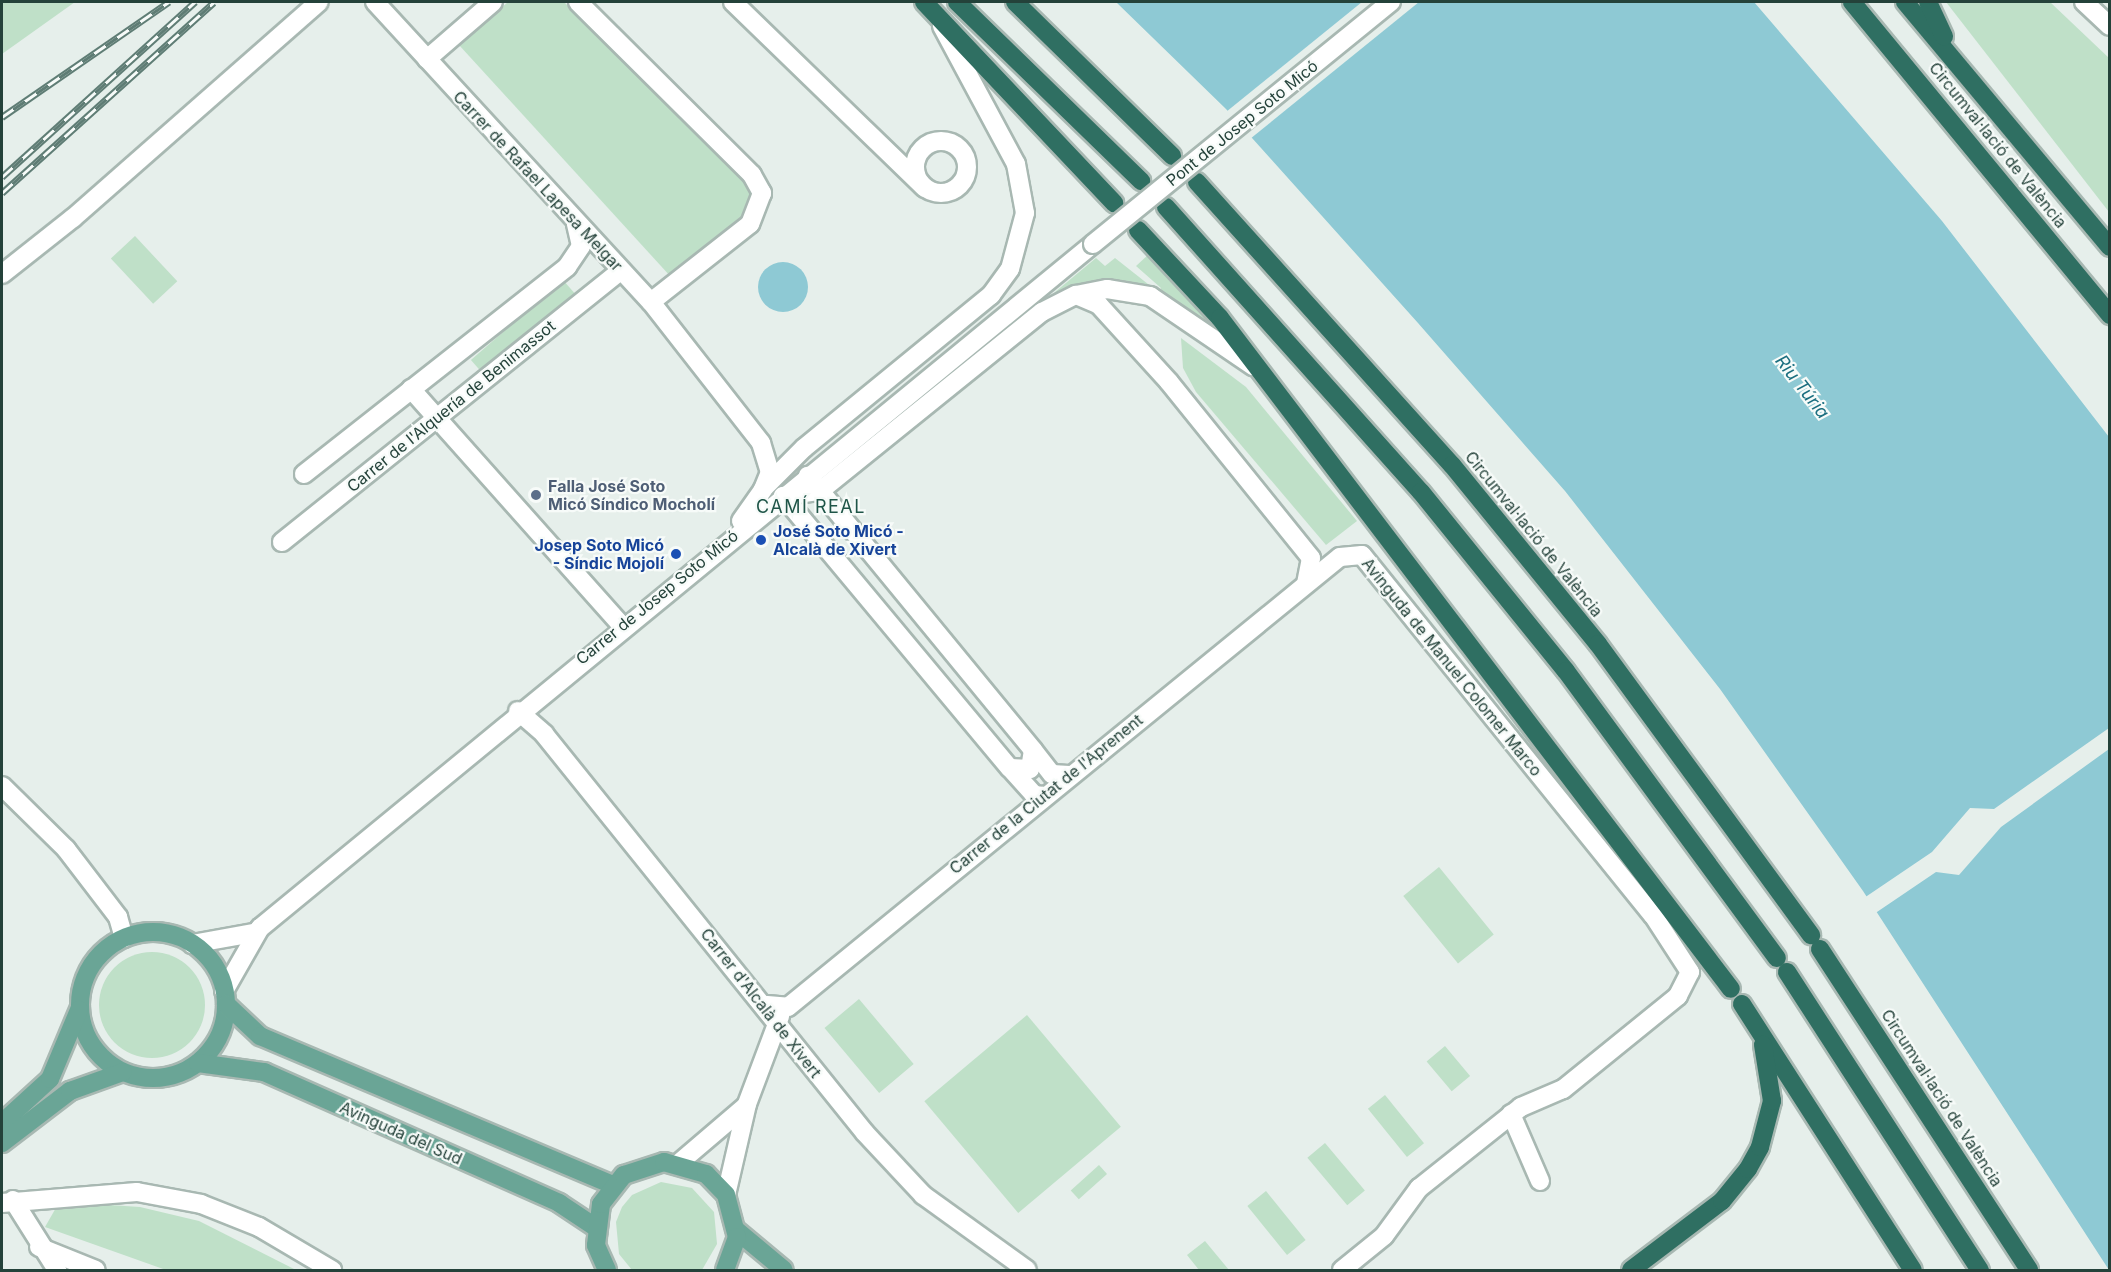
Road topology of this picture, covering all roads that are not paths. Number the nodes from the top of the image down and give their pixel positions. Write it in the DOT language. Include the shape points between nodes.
graph roads {
  1 [pos="319,2"];
  2 [pos="375,2"];
  3 [pos="493,2"];
  4 [pos="578,2"];
  5 [pos="733,2"];
  6 [pos="924,2"];
  7 [pos="957,2"];
  8 [pos="1015,2"];
  9 [pos="1391,2"];
  10 [pos="1852,2"];
  11 [pos="1905,2"];
  12 [pos="1928,2"];
  13 [pos="2084,2"];
  14 [pos="939,19"];
  15 [pos="2109,26"];
  16 [pos="1954,57"];
  17 [pos="427,59"];
  18 [pos="865,134"];
  19 [pos="929,145"];
  20 [pos="1172,156"];
  21 [pos="1141,181"];
  22 [pos="1197,182"];
  23 [pos="925,188"];
  24 [pos="1114,203"];
  25 [pos="1166,207"];
  26 [pos="576,224"];
  27 [pos="1138,230"];
  28 [pos="1093,244"];
  29 [pos="2109,247"];
  30 [pos="620,271"];
  31 [pos="2,274"];
  32 [pos="1076,295"];
  33 [pos="651,302"];
  34 [pos="2109,315"];
  35 [pos="1265,376"];
  36 [pos="411,389"];
  37 [pos="436,418"];
  38 [pos="304,474"];
  39 [pos="808,476"];
  40 [pos="763,489"];
  41 [pos="820,491"];
  42 [pos="783,496"];
  43 [pos="732,535"];
  44 [pos="282,542"];
  45 [pos="1306,584"];
  46 [pos="622,626"];
  47 [pos="518,711"];
  48 [pos="1033,750"];
  49 [pos="1010,768"];
  50 [pos="2,786"];
  51 [pos="1053,786"];
  52 [pos="254,933"];
  53 [pos="124,938"];
  54 [pos="192,944"];
  55 [pos="225,998"];
  56 [pos="766,1005"];
  57 [pos="788,1007"];
  58 [pos="80,1009"];
  59 [pos="775,1026"];
  60 [pos="1759,1029"];
  61 [pos="198,1063"];
  62 [pos="123,1072"];
  63 [pos="747,1104"];
  64 [pos="1511,1114"];
  65 [pos="2,1123"];
  66 [pos="2,1143"];
  67 [pos="679,1163"];
  68 [pos="1540,1181"];
  69 [pos="613,1185"];
  70 [pos="726,1195"];
  71 [pos="7,1202"];
  72 [pos="596,1227"];
  73 [pos="736,1230"];
  74 [pos="38,1246"];
  75 [pos="57,1270"];
  76 [pos="96,1270"];
  77 [pos="332,1270"];
  78 [pos="608,1270"];
  79 [pos="725,1270"];
  80 [pos="784,1270"];
  81 [pos="1027,1270"];
  82 [pos="1342,1270"];
  83 [pos="1631,1270"];
  84 [pos="1913,1270"];
  85 [pos="1980,1270"];
  86 [pos="2029,1270"];
  1 -- 31 [label="street" via="73,218"];
  2 -- 17 [label="street, Carrer de Rafael Lapesa Melgar"];
  3 -- 17 [label="street"];
  4 -- 33 [label="street" via="752,175 762,193 750,224"];
  5 -- 18 [label="street"];
  6 -- 14 [label="highway"];
  7 -- 21 [label="highway"];
  8 -- 20 [label="highway"];
  9 -- 28 [label="street, Pont de Josep Soto Micó, bridge"];
  10 -- 34 [label="highway, Circumval·lació de València"];
  11 -- 16 [label="highway, Circumval·lació de València"];
  12 -- 16 [label="highway"];
  13 -- 15 [label="street"];
  14 -- 24 [label="highway"];
  14 -- 40 [label="street" via="1016,164 1025,213 1010,269 991,295 804,448"];
  16 -- 29 [label="highway, Circumval·lació de València"];
  17 -- 26 [label="street, Carrer de Rafael Lapesa Melgar"];
  18 -- 19 [label="street" via="898,149"];
  18 -- 23 [label="street"];
  19 -- 23 [label="street" via="915,166"];
  19 -- 23 [label="street" via="954,146 967,168 956,189 940,193"];
  22 -- 86 [label="highway, Circumval·lació de València" via="1290,280 1482,501 1598,644 1815,942"];
  25 -- 85 [label="highway" via="1443,519 1566,671 1782,965"];
  26 -- 30 [label="street, Carrer de Rafael Lapesa Melgar"];
  26 -- 36 [label="street" via="581,246 567,267"];
  27 -- 35 [label="highway"];
  28 -- 39 [label="street, Carrer de Josep Soto Micó"];
  30 -- 33 [label="street, Carrer de Rafael Lapesa Melgar"];
  30 -- 37 [label="street, Carrer de l'Alquería de Benimassot"];
  32 -- 35 [label="street" via="1107,289 1150,296"];
  32 -- 41 [label="street" via="1024,326"];
  32 -- 45 [label="street" via="1099,305 1169,382 1304,549 1313,567"];
  33 -- 40 [label="street, Carrer de Rafael Lapesa Melgar" via="761,443 770,472"];
  35 -- 60 [label="highway"];
  36 -- 37 [label="street"];
  36 -- 38 [label="street"];
  37 -- 44 [label="street, Carrer de l'Alquería de Benimassot"];
  37 -- 46 [label="street"];
  39 -- 41 [label="street"];
  39 -- 42 [label="street, Carrer de Josep Soto Micó"];
  40 -- 43 [label="street"];
  41 -- 42 [label="street"];
  41 -- 48 [label="street"];
  42 -- 43 [label="street, Carrer de Josep Soto Micó"];
  42 -- 49 [label="street"];
  43 -- 46 [label="street, Carrer de Josep Soto Micó"];
  45 -- 51 [label="street, Carrer de la Ciutat de l'Aprenent"];
  45 -- 64 [label="street, Avinguda de Manuel Colomer Marco" via="1352,552 1368,561 1687,962 1690,981 1678,996 1563,1089"];
  46 -- 47 [label="street, Carrer de Josep Soto Micó"];
  47 -- 52 [label="street, Carrer de Josep Soto Micó"];
  47 -- 56 [label="street, Carrer d'Alcalà de Xivert" via="544,734"];
  48 -- 49 [label="street" via="1030,769"];
  48 -- 51 [label="street"];
  49 -- 51 [label="street" via="1034,795"];
  50 -- 53 [label="street" via="66,849 118,917"];
  51 -- 57 [label="street, Carrer de la Ciutat de l'Aprenent"];
  52 -- 54 [label="street"];
  52 -- 55 [label="street, Carrer de Josep Soto Micó"];
  53 -- 54 [label="main road" via="159,932"];
  53 -- 58 [label="main road" via="94,961 83,984"];
  54 -- 55 [label="main road" via="213,964"];
  55 -- 61 [label="main road" via="221,1030"];
  55 -- 69 [label="main road, Avinguda del Sud" via="260,1036"];
  56 -- 57 [label="street"];
  56 -- 59 [label="street, Carrer d'Alcalà de Xivert"];
  57 -- 59 [label="street, Carrer de la Ciutat de l'Aprenent"];
  58 -- 62 [label="main road" via="93,1046"];
  58 -- 65 [label="main road" via="50,1079"];
  59 -- 63 [label="street, Carrer de la Ciutat de l'Aprenent"];
  59 -- 81 [label="street, Carrer d'Alcalà de Xivert" via="923,1195"];
  60 -- 83 [label="highway" via="1772,1078 1760,1147 1722,1201"];
  60 -- 84 [label="highway"];
  61 -- 62 [label="main road" via="162,1078"];
  61 -- 72 [label="main road, Avinguda del Sud" via="264,1072 559,1203"];
  62 -- 66 [label="main road" via="70,1091"];
  63 -- 67 [label="street, Carrer de la Ciutat de l'Aprenent"];
  63 -- 70 [label="street, Carrer de la Ciutat de l'Aprenent"];
  64 -- 68 [label="street"];
  64 -- 82 [label="street" via="1419,1188 1384,1236"];
  67 -- 69 [label="main road" via="637,1168"];
  67 -- 70 [label="main road" via="706,1174"];
  69 -- 72 [label="main road"];
  70 -- 73 [label="main road"];
  71 -- 74 [label="street"];
  71 -- 77 [label="street" via="137,1192 201,1204 259,1227"];
  72 -- 78 [label="main road"];
  73 -- 79 [label="main road"];
  73 -- 80 [label="main road"];
  74 -- 75 [label="street"];
  74 -- 76 [label="street"];
}
